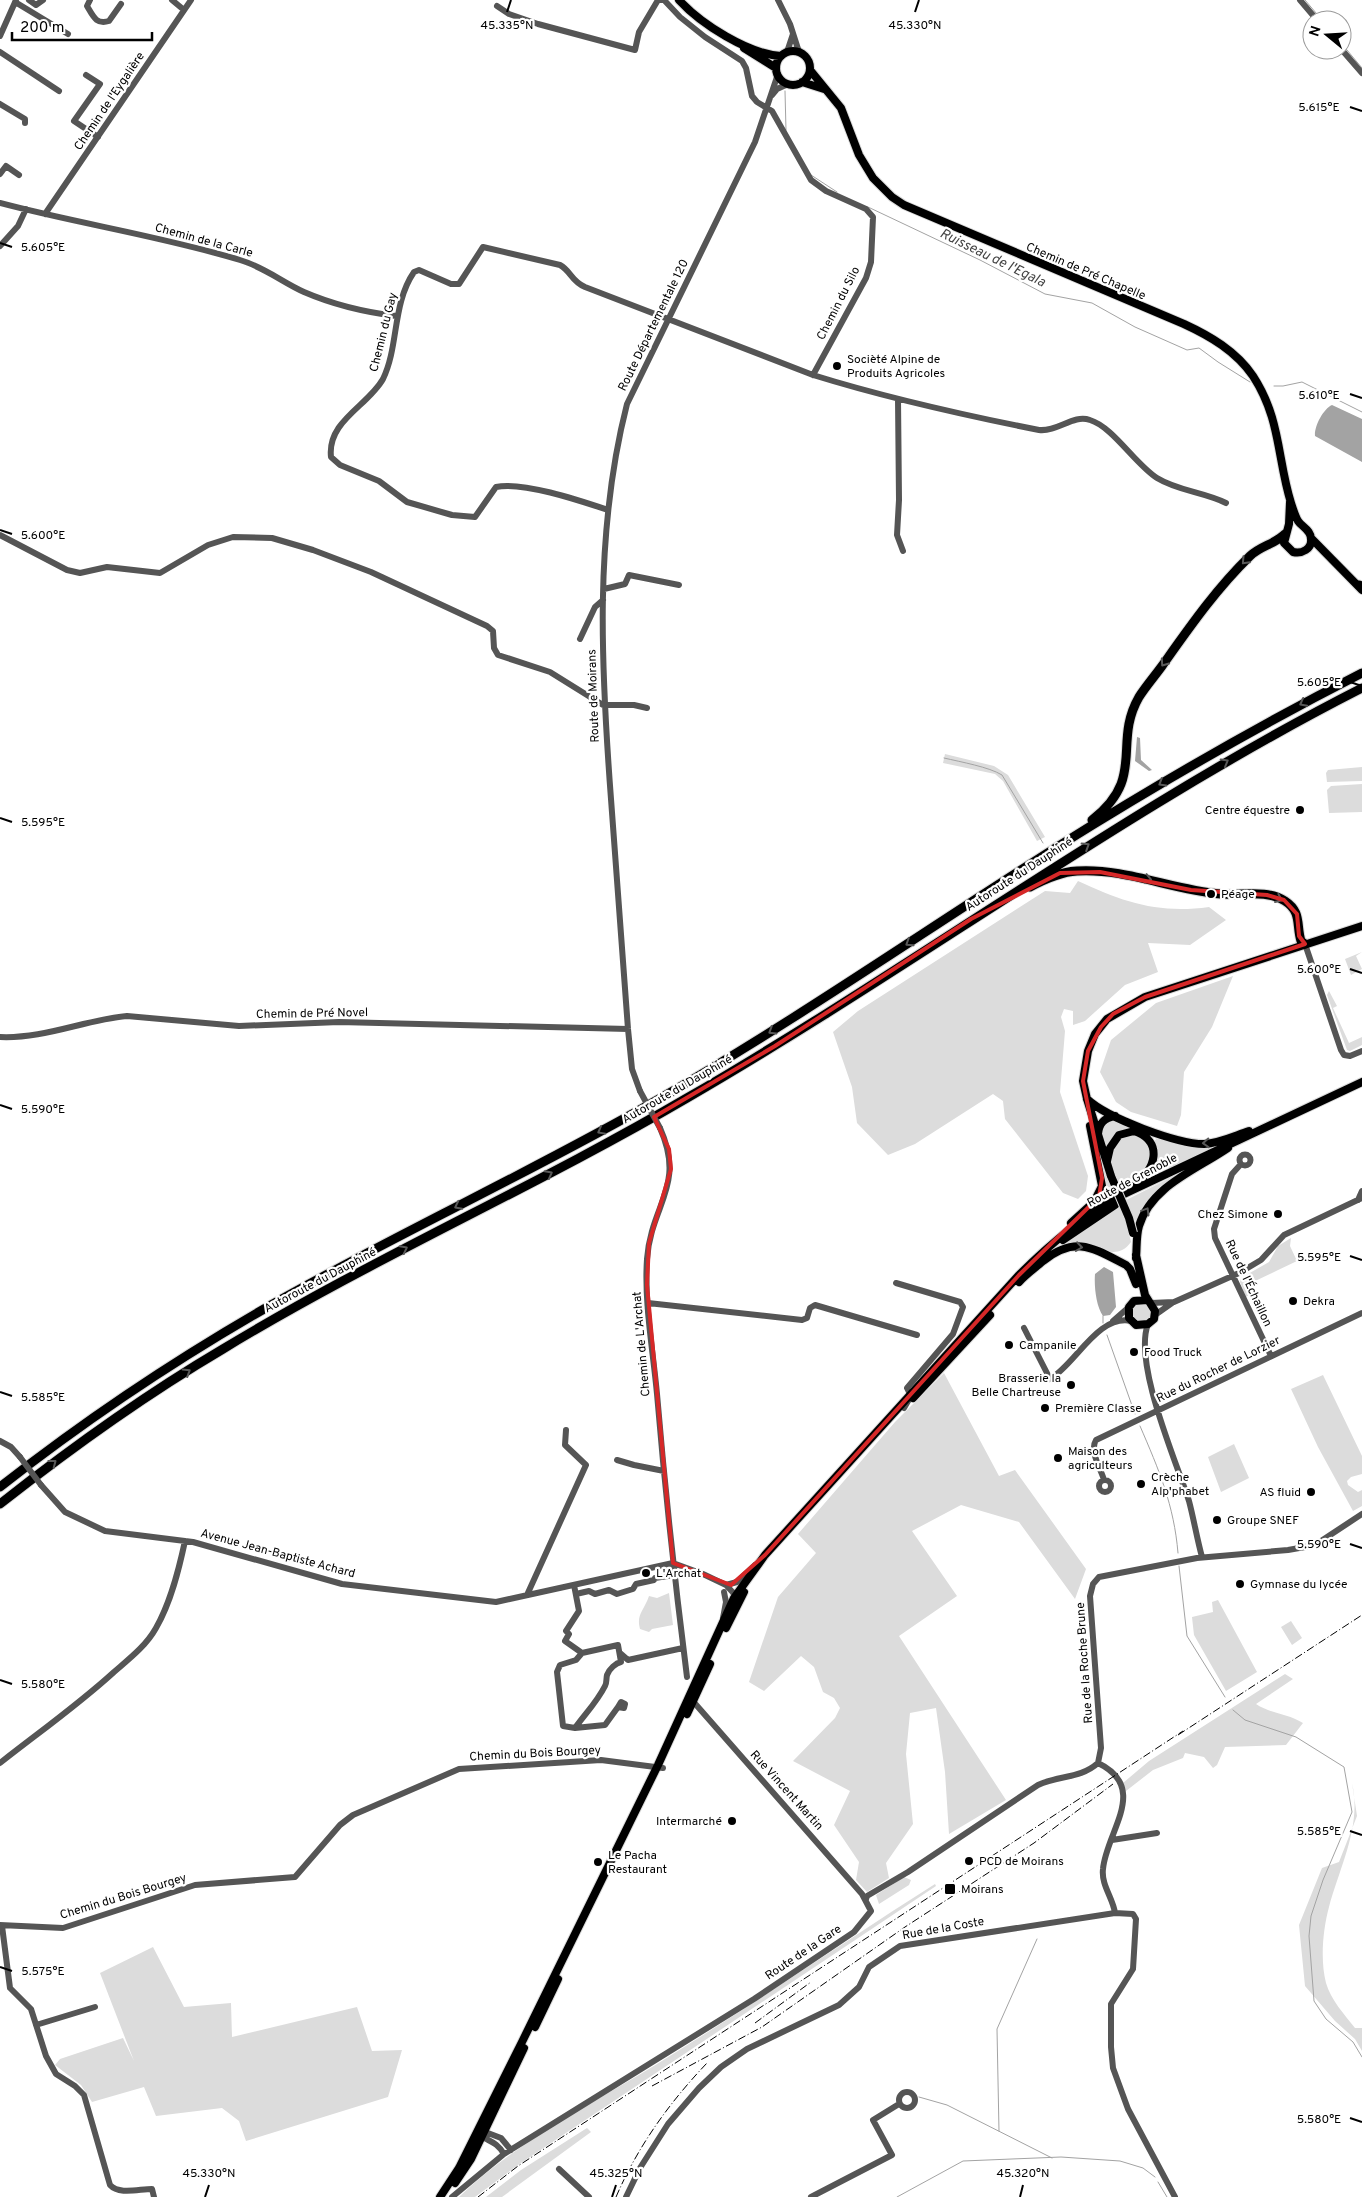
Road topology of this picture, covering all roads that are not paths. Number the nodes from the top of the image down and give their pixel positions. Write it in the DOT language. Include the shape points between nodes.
graph roads {
  1 [pos="29,0"];
  2 [pos="43,0"];
  3 [pos="90,0"];
  4 [pos="172,0"];
  5 [pos="190,0"];
  6 [pos="664,0"];
  7 [pos="679,0"];
  8 [pos="778,0"];
  9 [pos="1300,0"];
  10 [pos="15,1"];
  11 [pos="122,4"];
  12 [pos="497,6"];
  13 [pos="184,10"];
  14 [pos="1308,10"];
  15 [pos="794,33"];
  16 [pos="68,34"];
  17 [pos="0,36"];
  18 [pos="735,40"];
  19 [pos="0,52"];
  20 [pos="799,52"];
  21 [pos="784,54"];
  22 [pos="1351,60"];
  23 [pos="810,70"];
  24 [pos="777,71"];
  25 [pos="1362,73"];
  26 [pos="86,75"];
  27 [pos="802,82"];
  28 [pos="788,84"];
  29 [pos="59,92"];
  30 [pos="830,94"];
  31 [pos="770,100"];
  32 [pos="0,104"];
  33 [pos="767,108"];
  34 [pos="25,123"];
  35 [pos="98,137"];
  36 [pos="0,174"];
  37 [pos="19,175"];
  38 [pos="0,203"];
  39 [pos="26,209"];
  40 [pos="45,214"];
  41 [pos="0,246"];
  42 [pos="396,316"];
  43 [pos="668,319"];
  44 [pos="813,375"];
  45 [pos="898,398"];
  46 [pos="1290,502"];
  47 [pos="1226,503"];
  48 [pos="608,510"];
  49 [pos="1303,527"];
  50 [pos="1286,532"];
  51 [pos="0,536"];
  52 [pos="1311,538"];
  53 [pos="902,551"];
  54 [pos="1306,551"];
  55 [pos="1329,556"];
  56 [pos="679,585"];
  57 [pos="1361,587"];
  58 [pos="604,589"];
  59 [pos="603,602"];
  60 [pos="580,639"];
  61 [pos="1362,673"];
  62 [pos="1362,688"];
  63 [pos="603,704"];
  64 [pos="647,708"];
  65 [pos="1056,848"];
  66 [pos="971,919"];
  67 [pos="1362,926"];
  68 [pos="1305,944"];
  69 [pos="628,1029"];
  70 [pos="0,1037"];
  71 [pos="1362,1051"];
  72 [pos="1362,1082"];
  73 [pos="1087,1099"];
  74 [pos="1302,1111"];
  75 [pos="1115,1116"];
  76 [pos="1098,1134"];
  77 [pos="1241,1139"];
  78 [pos="1107,1163"];
  79 [pos="1241,1164"];
  80 [pos="1362,1191"];
  81 [pos="1360,1199"];
  82 [pos="1101,1206"];
  83 [pos="1055,1240"];
  84 [pos="1136,1260"];
  85 [pos="1021,1276"];
  86 [pos="1233,1276"];
  87 [pos="896,1283"];
  88 [pos="1136,1284"];
  89 [pos="1134,1300"];
  90 [pos="1149,1301"];
  91 [pos="648,1302"];
  92 [pos="1174,1302"];
  93 [pos="1129,1307"];
  94 [pos="1362,1313"];
  95 [pos="1155,1315"];
  96 [pos="1134,1323"];
  97 [pos="1148,1324"];
  98 [pos="1108,1326"];
  99 [pos="1024,1328"];
  100 [pos="917,1335"];
  101 [pos="1145,1338"];
  102 [pos="1272,1356"];
  103 [pos="911,1393"];
  104 [pos="904,1408"];
  105 [pos="1158,1412"];
  106 [pos="566,1430"];
  107 [pos="0,1441"];
  108 [pos="617,1460"];
  109 [pos="664,1471"];
  110 [pos="1104,1480"];
  111 [pos="0,1487"];
  112 [pos="0,1504"];
  113 [pos="1362,1514"];
  114 [pos="185,1541"];
  115 [pos="765,1555"];
  116 [pos="1202,1558"];
  117 [pos="673,1564"];
  118 [pos="674,1575"];
  119 [pos="574,1585"];
  120 [pos="726,1590"];
  121 [pos="576,1594"];
  122 [pos="527,1595"];
  123 [pos="737,1598"];
  124 [pos="716,1638"];
  125 [pos="683,1648"];
  126 [pos="582,1653"];
  127 [pos="620,1653"];
  128 [pos="687,1677"];
  129 [pos="691,1699"];
  130 [pos="618,1707"];
  131 [pos="575,1728"];
  132 [pos="0,1763"];
  133 [pos="1098,1763"];
  134 [pos="660,1766"];
  135 [pos="1157,1833"];
  136 [pos="1112,1840"];
  137 [pos="866,1899"];
  138 [pos="1115,1913"];
  139 [pos="1,1926"];
  140 [pos="95,2007"];
  141 [pos="36,2025"];
  142 [pos="899,2104"];
  143 [pos="482,2132"];
  144 [pos="511,2150"];
  145 [pos="502,2156"];
  146 [pos="559,2169"];
  147 [pos="154,2197"];
  148 [pos="440,2197"];
  149 [pos="446,2197"];
  150 [pos="452,2197"];
  151 [pos="589,2197"];
  152 [pos="626,2197"];
  153 [pos="811,2197"];
  154 [pos="1175,2197"];
  1 -- 2 [label="street" via="36,5"];
  3 -- 11 [label="street" via="87,6 94,18 101,22 109,21"];
  4 -- 13 [label="street"];
  5 -- 13 [label="street, Chemin de l'Eygalière"];
  6 -- 12 [label="street" via="658,0 639,32 635,50 538,24 509,14"];
  6 -- 33 [label="street" via="680,18 742,61 752,96"];
  7 -- 18 [label="main road" via="709,26"];
  8 -- 15 [label="street"];
  9 -- 14 [label="street"];
  10 -- 16 [label="street"];
  10 -- 17 [label="street"];
  13 -- 35 [label="street, Chemin de l'Eygalière"];
  15 -- 20 [label="street"];
  15 -- 21 [label="street"];
  18 -- 21 [label="main road" via="763,53"];
  18 -- 24 [label="main road"];
  19 -- 29 [label="street"];
  20 -- 21 [label="main road"];
  20 -- 23 [label="main road, Chemin de Pré Chapelle" via="806,57"];
  21 -- 24 [label="main road"];
  22 -- 25 [label="street"];
  23 -- 27 [label="main road"];
  23 -- 30 [label="main road, Chemin de Pré Chapelle"];
  24 -- 28 [label="main road"];
  24 -- 31 [label="street, Route Départementale 120"];
  26 -- 35 [label="street" via="100,84 74,121"];
  27 -- 28 [label="main road"];
  27 -- 30 [label="main road"];
  28 -- 31 [label="street" via="777,89"];
  30 -- 46 [label="main road, Chemin de Pré Chapelle" via="841,108 859,155 873,178 904,206 1184,324 1206,334 1231,352 1252,375 1269,406 1276,426"];
  31 -- 33 [label="street, Route Départementale 120"];
  32 -- 34 [label="street" via="24,119"];
  33 -- 43 [label="street, Route Départementale 120" via="755,142"];
  33 -- 44 [label="street, Chemin du Silo" via="772,111 811,180 826,191 866,209 873,217 871,262 866,278"];
  35 -- 40 [label="street, Chemin de l'Eygalière"];
  36 -- 37 [label="street" via="6,166"];
  38 -- 39 [label="street, Chemin de la Carle"];
  39 -- 40 [label="street, Chemin de la Carle"];
  39 -- 41 [label="street" via="18,226"];
  40 -- 42 [label="street, Chemin de la Carle" via="127,230 254,264 333,303"];
  42 -- 43 [label="street, Chemin du Gay" via="414,272 419,270 456,285 462,281 483,247 560,265 576,283"];
  42 -- 48 [label="street, Chemin du Gay" via="382,381 337,431 330,450 331,457 379,481 400,499 462,517 475,517 496,487 502,486 540,491"];
  43 -- 44 [label="street"];
  43 -- 48 [label="street, Route Départementale 120" via="627,404 619,433"];
  44 -- 45 [label="street"];
  45 -- 47 [label="street" via="1039,430 1053,430 1072,421 1090,420 1158,479"];
  45 -- 53 [label="street" via="896,535"];
  46 -- 49 [label="main road, Chemin de Pré Chapelle"];
  46 -- 50 [label="main road, Chemin de Pré Chapelle"];
  48 -- 58 [label="street, Route Départementale 120"];
  49 -- 50 [label="main road" via="1295,526"];
  49 -- 52 [label="main road"];
  50 -- 54 [label="main road" via="1284,543 1289,550 1297,553"];
  50 -- 65 [label="highway, one-way" via="1246,560 1192,623 1147,685 1132,715 1126,769 1119,791 1104,811"];
  51 -- 63 [label="street" via="67,570 80,573 107,567 160,574 208,544 233,537 272,538 371,572 489,628 494,634 494,648 498,654 550,672"];
  52 -- 54 [label="main road"];
  52 -- 55 [label="main road"];
  54 -- 55 [label="main road"];
  55 -- 57 [label="main road"];
  56 -- 58 [label="street" via="629,575 625,584"];
  58 -- 59 [label="street, Route Départementale 120"];
  59 -- 60 [label="street" via="595,607"];
  59 -- 63 [label="street, Route de Moirans"];
  61 -- 65 [label="highway, Autoroute du Dauphiné, one-way" via="1222,748"];
  66 -- 62 [label="highway, Autoroute du Dauphiné, one-way" via="1174,791"];
  63 -- 64 [label="street"];
  63 -- 69 [label="street, Route de Moirans"];
  65 -- 111 [label="highway, Autoroute du Dauphiné, one-way" via="776,1029 664,1096 221,1334 128,1393"];
  66 -- 68 [label="highway, one-way" via="1052,876 1090,871 1146,878 1191,890 1280,898 1297,914 1299,936"];
  112 -- 66 [label="highway, Autoroute du Dauphiné, one-way" via="114,1419 222,1349 329,1288 677,1104 774,1046"];
  67 -- 68 [label="main road"];
  68 -- 71 [label="street" via="1341,1050 1350,1056"];
  68 -- 73 [label="main road" via="1145,997 1114,1014 1096,1034 1088,1051 1083,1080"];
  69 -- 70 [label="street, Chemin de Pré Novel" via="339,1022 239,1026 127,1016 36,1036"];
  69 -- 91 [label="street, Chemin de L'Archat, bridge" via="632,1069 660,1128 671,1169 649,1243"];
  72 -- 74 [label="main road, Route de Grenoble"];
  73 -- 75 [label="main road" via="1097,1108"];
  73 -- 76 [label="main road"];
  73 -- 83 [label="main road" via="1102,1178 1101,1191"];
  74 -- 75 [label="main road, one-way" via="1222,1141 1205,1144 1167,1137"];
  74 -- 77 [label="main road, Route de Grenoble"];
  75 -- 76 [label="main road" via="1102,1121"];
  76 -- 78 [label="main road"];
  77 -- 82 [label="main road, Route de Grenoble"];
  84 -- 77 [label="main road, one-way" via="1138,1229 1151,1202 1182,1176"];
  77 -- 85 [label="main road, Route de Grenoble" via="1104,1211"];
  78 -- 82 [label="main road" via="1110,1148 1123,1133 1140,1133 1153,1146 1154,1160 1146,1174"];
  78 -- 84 [label="main road, bridge" via="1129,1218"];
  79 -- 86 [label="street, Rue de l'Échaillon" via="1232,1174 1214,1229"];
  80 -- 81 [label="street"];
  81 -- 86 [label="street" via="1284,1235 1261,1260"];
  82 -- 83 [label="main road, Route de Grenoble"];
  83 -- 85 [label="main road, Route de Grenoble"];
  84 -- 88 [label="main road"];
  84 -- 90 [label="main road"];
  85 -- 88 [label="main road, one-way" via="1060,1249 1080,1246 1126,1265"];
  85 -- 103 [label="main road"];
  85 -- 104 [label="main road"];
  86 -- 92 [label="street"];
  86 -- 102 [label="street, Rue de l'Échaillon"];
  87 -- 103 [label="street" via="960,1302 964,1307 953,1334 907,1388"];
  88 -- 89 [label="main road"];
  89 -- 90 [label="main road"];
  89 -- 93 [label="main road"];
  90 -- 92 [label="street"];
  90 -- 95 [label="main road"];
  91 -- 100 [label="street" via="802,1320 815,1305"];
  91 -- 109 [label="street, Chemin de L'Archat"];
  92 -- 95 [label="street"];
  93 -- 96 [label="main road" via="1128,1315"];
  93 -- 98 [label="street"];
  94 -- 102 [label="street, Rue du Rocher de Lorzier"];
  95 -- 97 [label="main road"];
  96 -- 97 [label="main road"];
  96 -- 98 [label="street" via="1124,1320"];
  96 -- 101 [label="street"];
  97 -- 101 [label="street"];
  98 -- 99 [label="street" via="1050,1379"];
  101 -- 105 [label="street"];
  102 -- 105 [label="street, Rue du Rocher de Lorzier"];
  103 -- 104 [label="street"];
  103 -- 115 [label="main road"];
  104 -- 123 [label="main road"];
  105 -- 110 [label="street, Rue du Rocher de Lorzier" via="1096,1440 1093,1451"];
  105 -- 116 [label="street" via="1189,1504"];
  106 -- 122 [label="street" via="565,1445 586,1465"];
  107 -- 114 [label="street, Avenue Jean-Baptiste Achard, bridge" via="11,1447 65,1512 93,1527 114,1533"];
  108 -- 109 [label="street"];
  109 -- 117 [label="street, Chemin de L'Archat"];
  113 -- 116 [label="street, Rue de la Roche Brune" via="1318,1543 1305,1547"];
  114 -- 122 [label="street, Avenue Jean-Baptiste Achard" via="342,1584 486,1602"];
  114 -- 132 [label="street" via="178,1571 151,1636 96,1688"];
  115 -- 120 [label="street"];
  115 -- 123 [label="main road"];
  116 -- 133 [label="street, Rue de la Roche Brune" via="1102,1576 1093,1584 1090,1596 1101,1748"];
  117 -- 118 [label="street, Chemin de L'Archat"];
  117 -- 119 [label="street, Avenue Jean-Baptiste Achard"];
  117 -- 120 [label="street" via="703,1574"];
  118 -- 121 [label="street" via="655,1578 617,1594 609,1590"];
  118 -- 125 [label="street, Chemin de L'Archat"];
  119 -- 121 [label="street"];
  119 -- 122 [label="street, Avenue Jean-Baptiste Achard"];
  120 -- 123 [label="street"];
  120 -- 124 [label="street"];
  121 -- 126 [label="street" via="579,1611 566,1631 569,1634 564,1641"];
  123 -- 124 [label="main road"];
  123 -- 129 [label="main road"];
  124 -- 129 [label="main road"];
  125 -- 127 [label="street" via="628,1660"];
  125 -- 128 [label="street, Chemin de L'Archat"];
  126 -- 127 [label="street" via="618,1645"];
  126 -- 131 [label="street" via="576,1660 560,1664 557,1672 563,1726"];
  127 -- 131 [label="street" via="621,1662 616,1663 607,1675 606,1684"];
  129 -- 134 [label="main road"];
  129 -- 137 [label="street, Rue Vincent Martin"];
  130 -- 131 [label="street" via="606,1724"];
  133 -- 136 [label="street" via="1110,1769 1123,1788 1121,1814"];
  133 -- 137 [label="street" via="1082,1774 1038,1785"];
  134 -- 139 [label="street, Chemin du Bois Bourgey" via="601,1760 459,1769 353,1815 295,1877 195,1885 62,1928"];
  134 -- 143 [label="main road"];
  135 -- 136 [label="street"];
  136 -- 138 [label="street" via="1102,1876"];
  137 -- 144 [label="street, Route de la Gare" via="870,1915 854,1932"];
  138 -- 152 [label="street, Rue de la Coste" via="900,1946 869,1967 859,1987 839,2005 748,2048 721,2067 668,2124"];
  138 -- 154 [label="street" via="1133,1914 1136,1919 1133,1969 1111,2004 1113,2068 1128,2109"];
  139 -- 141 [label="street" via="10,1988 30,2009"];
  140 -- 141 [label="street"];
  141 -- 147 [label="street" via="56,2074 84,2095 110,2185 114,2190 152,2189"];
  142 -- 153 [label="street" via="873,2120 892,2155"];
  143 -- 144 [label="street" via="501,2138"];
  143 -- 145 [label="street" via="495,2142"];
  143 -- 148 [label="main road"];
  143 -- 149 [label="main road" via="471,2159"];
  144 -- 145 [label="street, Route de la Gare"];
  145 -- 150 [label="street, Route de la Gare"];
  146 -- 151 [label="street"];
}
